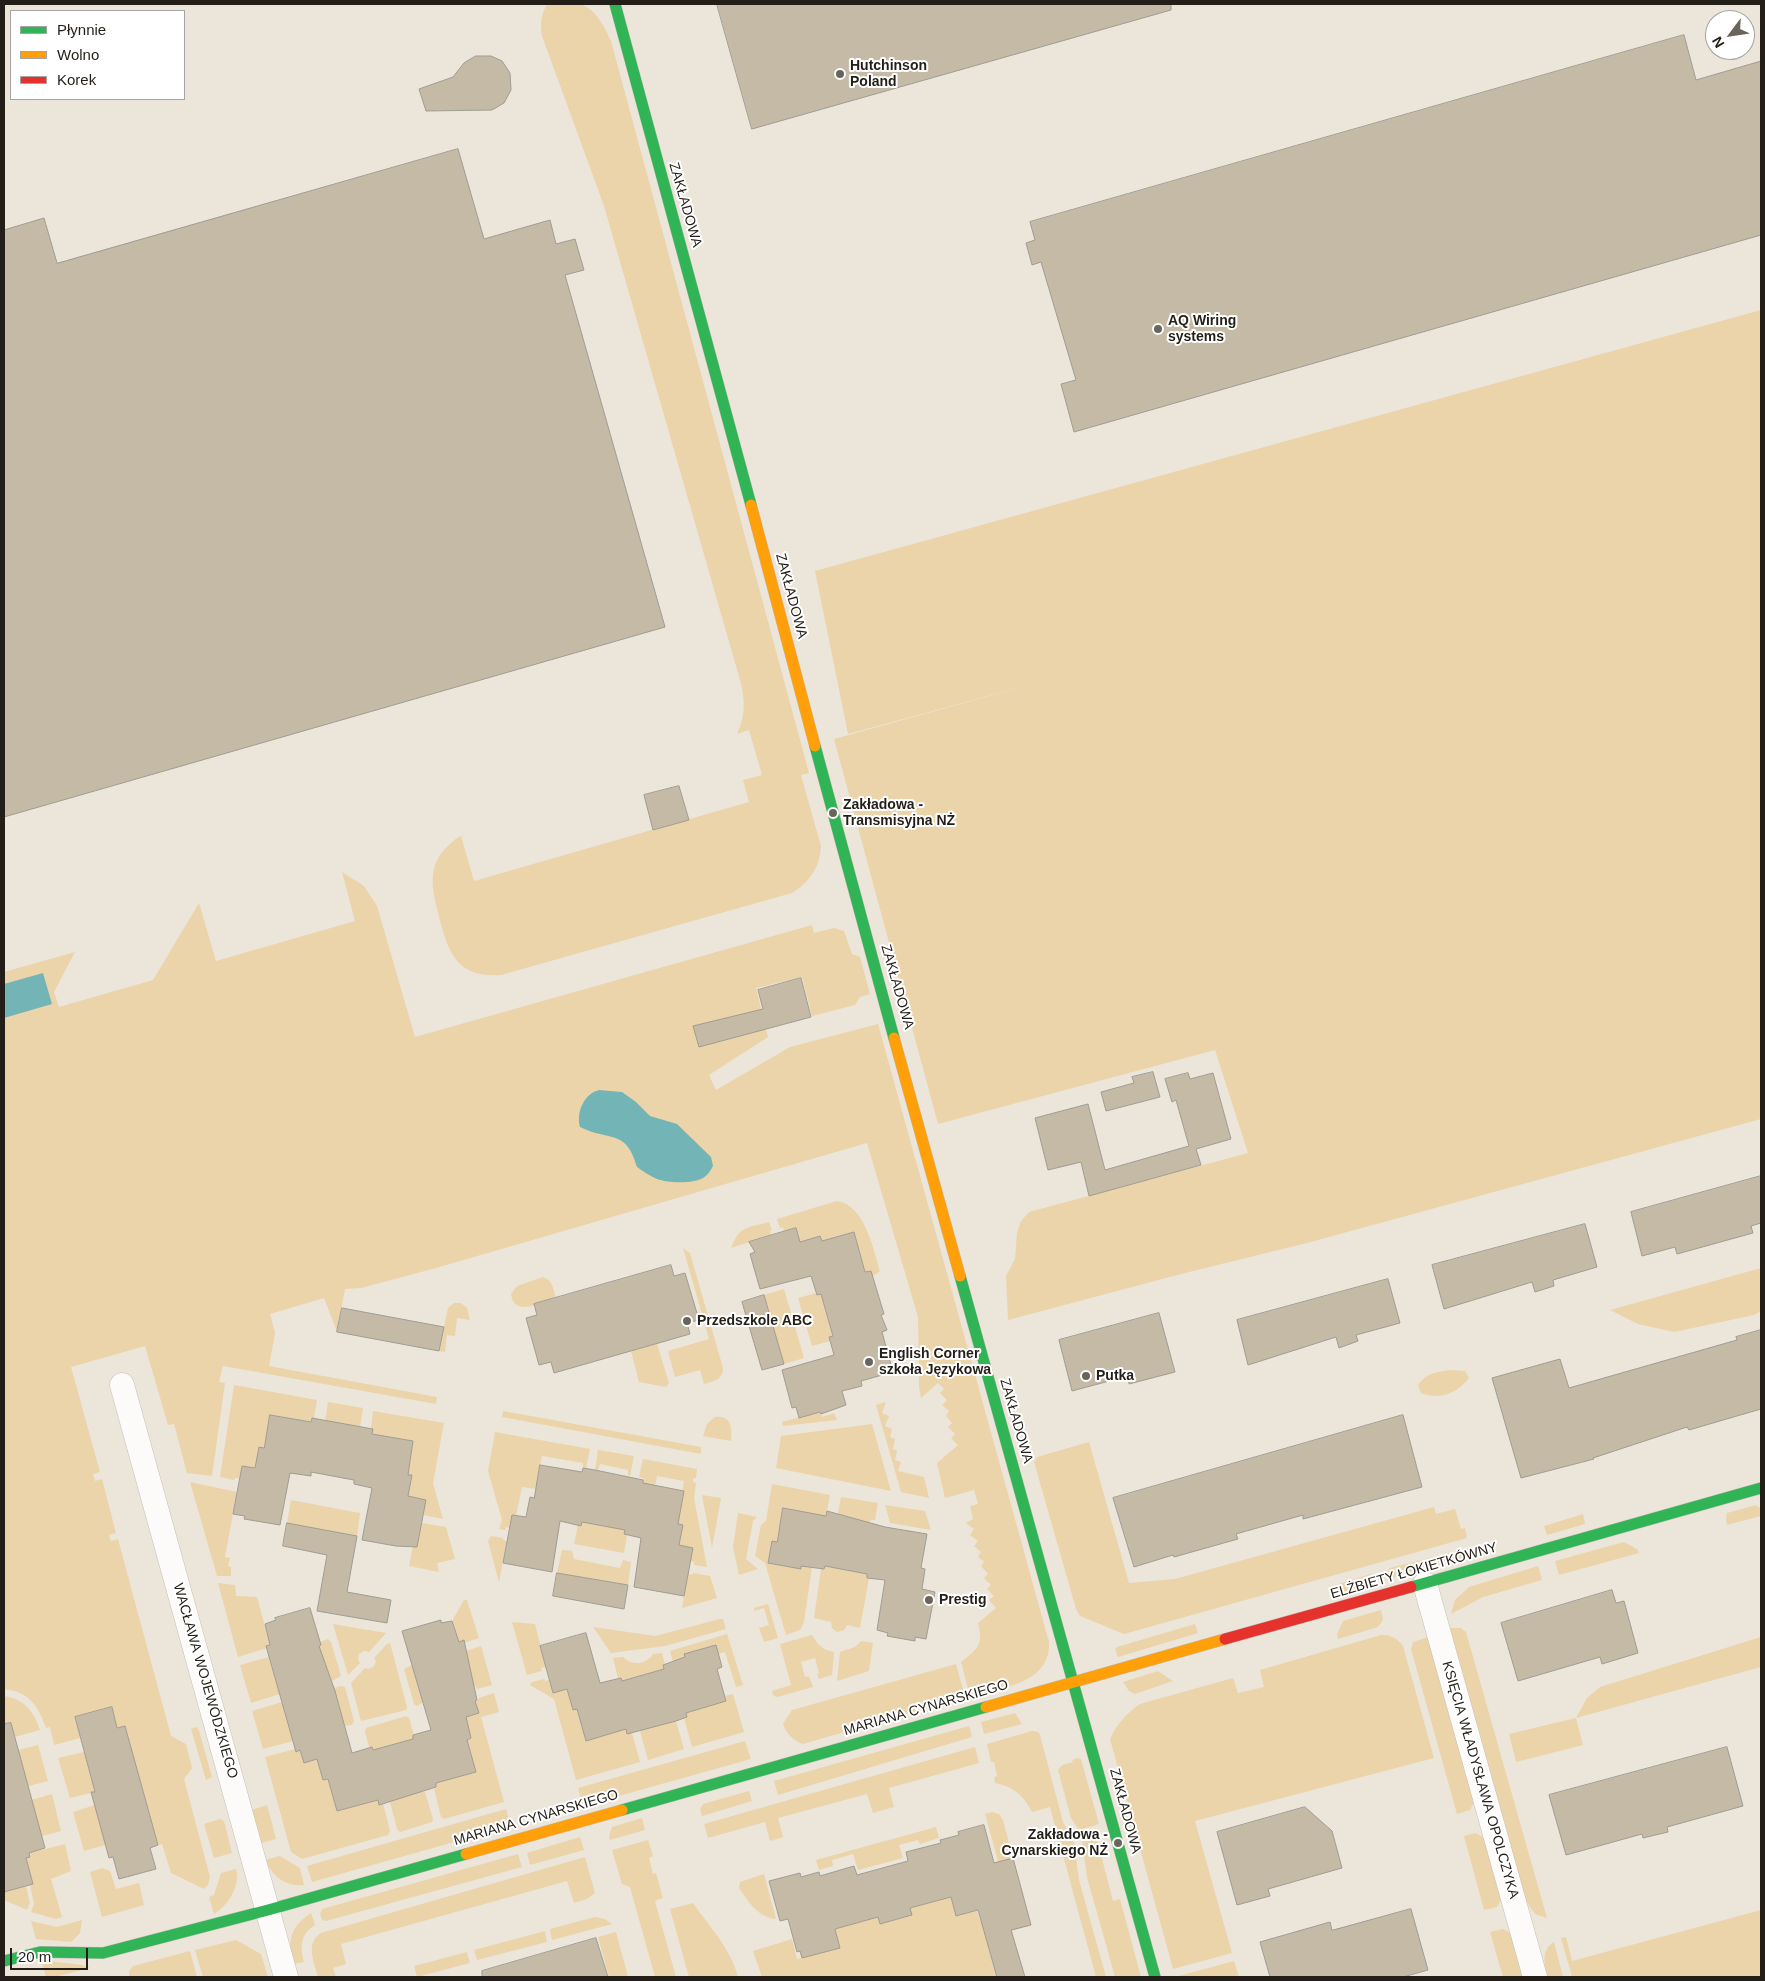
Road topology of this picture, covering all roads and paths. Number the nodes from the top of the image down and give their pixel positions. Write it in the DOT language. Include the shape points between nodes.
graph roads {
  1 [pos="615,4"];
  2 [pos="122,1384"];
  3 [pos="1761,1488"];
  4 [pos="1424,1584"];
  5 [pos="1074,1682"];
  6 [pos="268,1910"];
  7 [pos="4,1961"];
  8 [pos="286,1977"];
  9 [pos="1155,1977"];
  10 [pos="1535,1977"];
  1 -- 5 [label="street, ZAKŁADOWA" via="855,897"];
  2 -- 6 [label="street, WACŁAWA WOJEWÓDZKIEGO"];
  3 -- 4 [label="street, ELŻBIETY ŁOKIETKÓWNY"];
  4 -- 5 [label="street, ELŻBIETY ŁOKIETKÓWNY"];
  4 -- 10 [label="street, KSIĘCIA WŁADYSŁAWA OPOLCZYKA"];
  5 -- 6 [label="street, MARIANA CYNARSKIEGO"];
  5 -- 9 [label="street, ZAKŁADOWA"];
  6 -- 7 [label="street, MARIANA CYNARSKIEGO" via="103,1953 40,1952"];
  6 -- 8 [label="street, WACŁAWA WOJEWÓDZKIEGO"];
}
